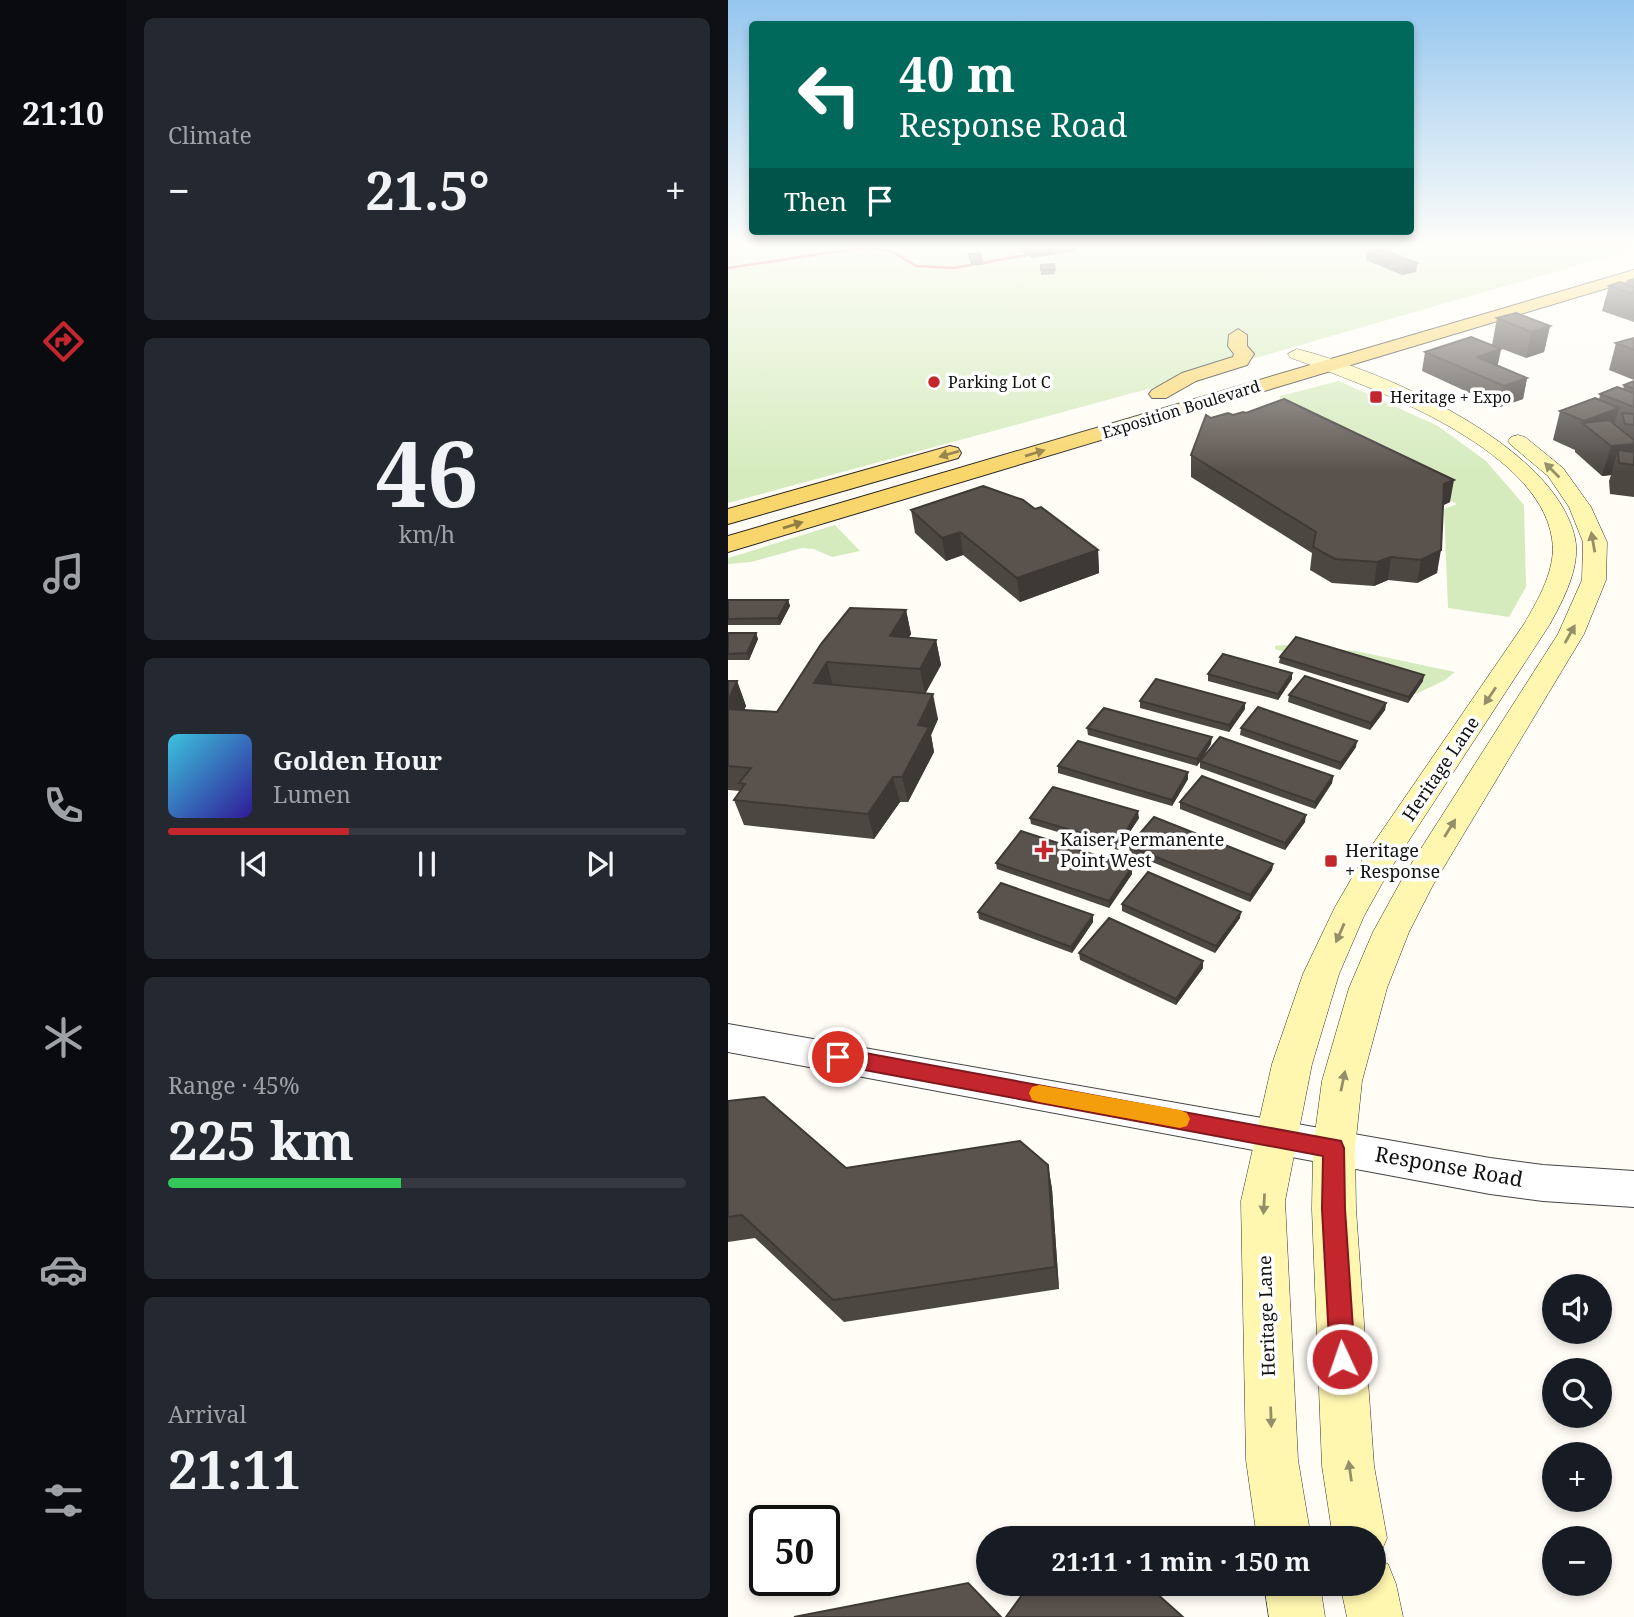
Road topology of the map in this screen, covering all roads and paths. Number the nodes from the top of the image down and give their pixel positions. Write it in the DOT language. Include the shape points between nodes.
graph roads {
  1 [pos="1442,321"];
  2 [pos="1238,335"];
  3 [pos="1335,354"];
  4 [pos="1159,394"];
  5 [pos="1133,401"];
  6 [pos="977,446"];
  7 [pos="728,517"];
  8 [pos="728,544"];
  9 [pos="728,1038"];
  10 [pos="1277,1138"];
  11 [pos="1334,1148"];
  12 [pos="1634,1189"];
  13 [pos="1282,1526"];
  14 [pos="1358,1526"];
  15 [pos="1294,1596"];
  16 [pos="1371,1596"];
  17 [pos="1297,1617"];
  18 [pos="1375,1617"];
  1 -- 3 [label="main road, Exposition Boulevard"];
  2 -- 4 [label="main road" via="1244,354 1240,360 1189,377"];
  3 -- 4 [label="main road, Exposition Boulevard" via="1297,354"];
  8 -- 3 [label="main road, Exposition Boulevard, one-way"];
  3 -- 10 [label="main road, Heritage Lane, one-way" via="1503,452 1529,475 1555,513 1564,537 1563,553 1554,593 1537,624 1376,865 1347,916 1321,974 1296,1051"];
  11 -- 3 [label="main road, Heritage Lane, one-way" via="1342,1081 1368,988 1391,932 1571,634 1594,580 1595,560 1595,542 1571,491 1527,447 1485,420"];
  4 -- 5 [label="main road, Exposition Boulevard"];
  6 -- 7 [label="main road, one-way"];
  9 -- 10 [label="street, Response Road"];
  10 -- 11 [label="street, Response Road"];
  10 -- 13 [label="main road, Heritage Lane, one-way" via="1263,1201 1272,1460"];
  11 -- 12 [label="street, Response Road" via="1543,1183"];
  14 -- 11 [label="main road, Heritage Lane, one-way" via="1348,1466"];
  15 -- 17 [label="main road"];
  16 -- 18 [label="main road"];
}
